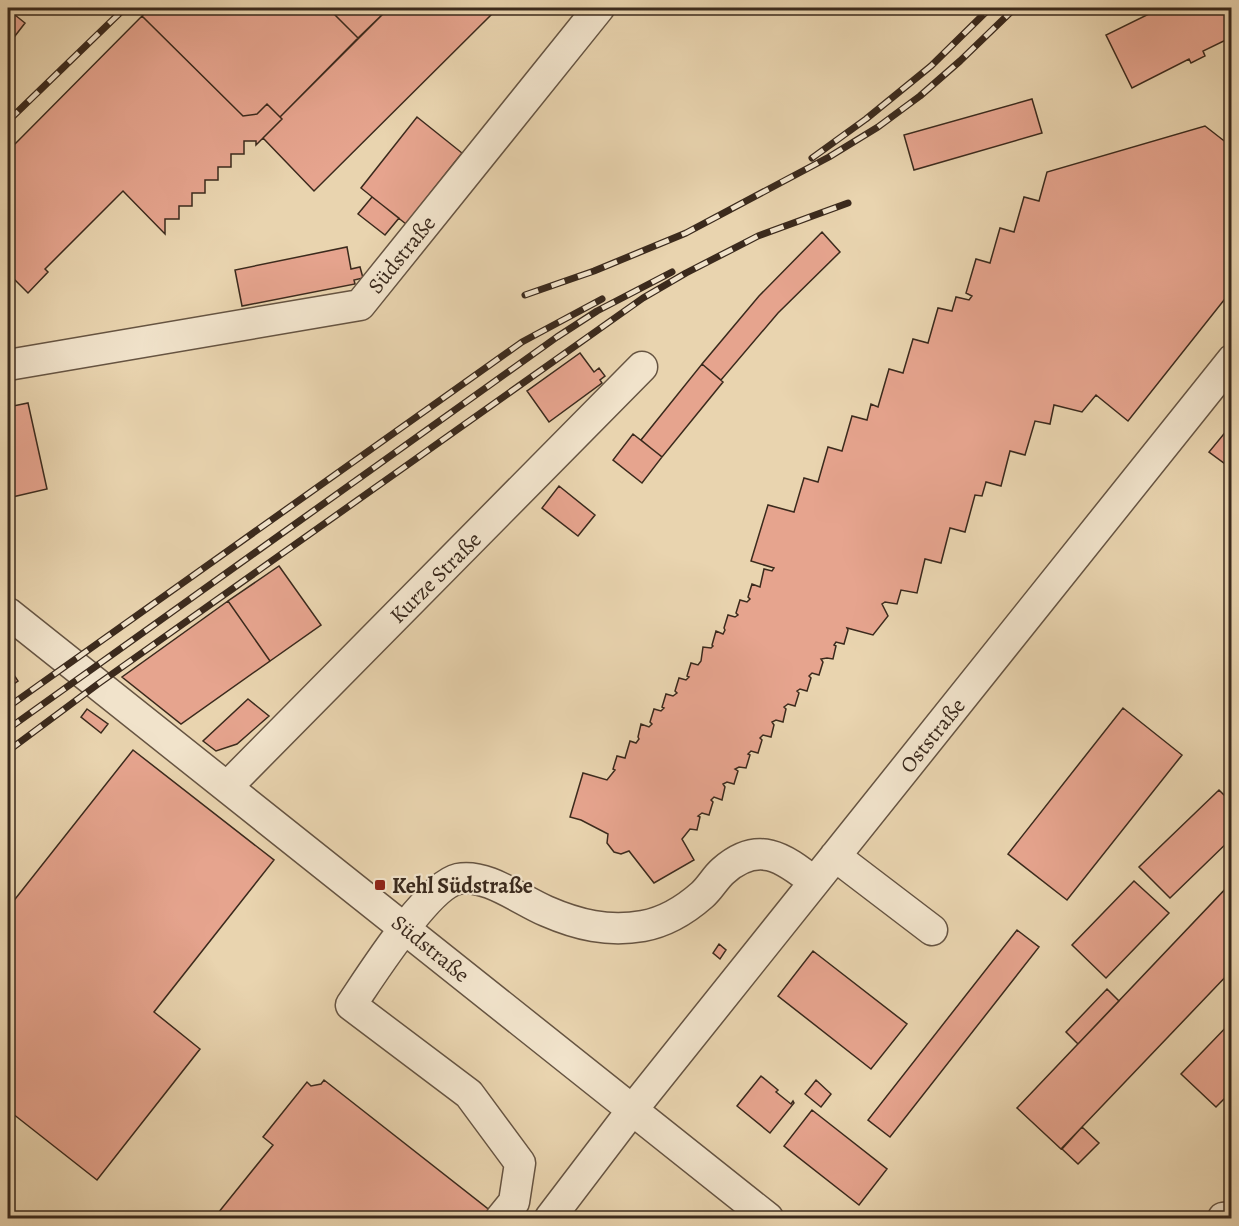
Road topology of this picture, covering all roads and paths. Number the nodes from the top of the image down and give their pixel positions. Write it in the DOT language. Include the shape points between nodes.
graph roads {
  1 [pos="599,8"];
  2 [pos="1232,360"];
  3 [pos="8,365"];
  4 [pos="642,367"];
  5 [pos="8,612"];
  6 [pos="227,787"];
  7 [pos="836,856"];
  8 [pos="814,882"];
  9 [pos="404,928"];
  10 [pos="932,930"];
  11 [pos="633,1109"];
  12 [pos="1232,1216"];
  13 [pos="501,1218"];
  14 [pos="550,1218"];
  15 [pos="768,1218"];
  16 [pos="1223,1218"];
  1 -- 3 [label="street, Südstraße" via="360,305"];
  2 -- 7 [label="street, Oststraße"];
  4 -- 6 [label="street, Kurze Straße"];
  5 -- 6 [label="street, Südstraße"];
  6 -- 9 [label="street, Südstraße"];
  7 -- 8 [label="street, Oststraße"];
  7 -- 10 [label="street"];
  8 -- 9 [label="street" via="773,856 750,854 728,867 702,895 672,918 609,930 545,911 479,878 458,879 441,887"];
  8 -- 11 [label="street, Oststraße"];
  9 -- 11 [label="street, Südstraße"];
  9 -- 13 [label="street" via="351,1005 469,1094 520,1163 514,1202"];
  11 -- 14 [label="street, Oststraße"];
  11 -- 15 [label="street, Südstraße"];
  12 -- 16 [label="street"];
}
